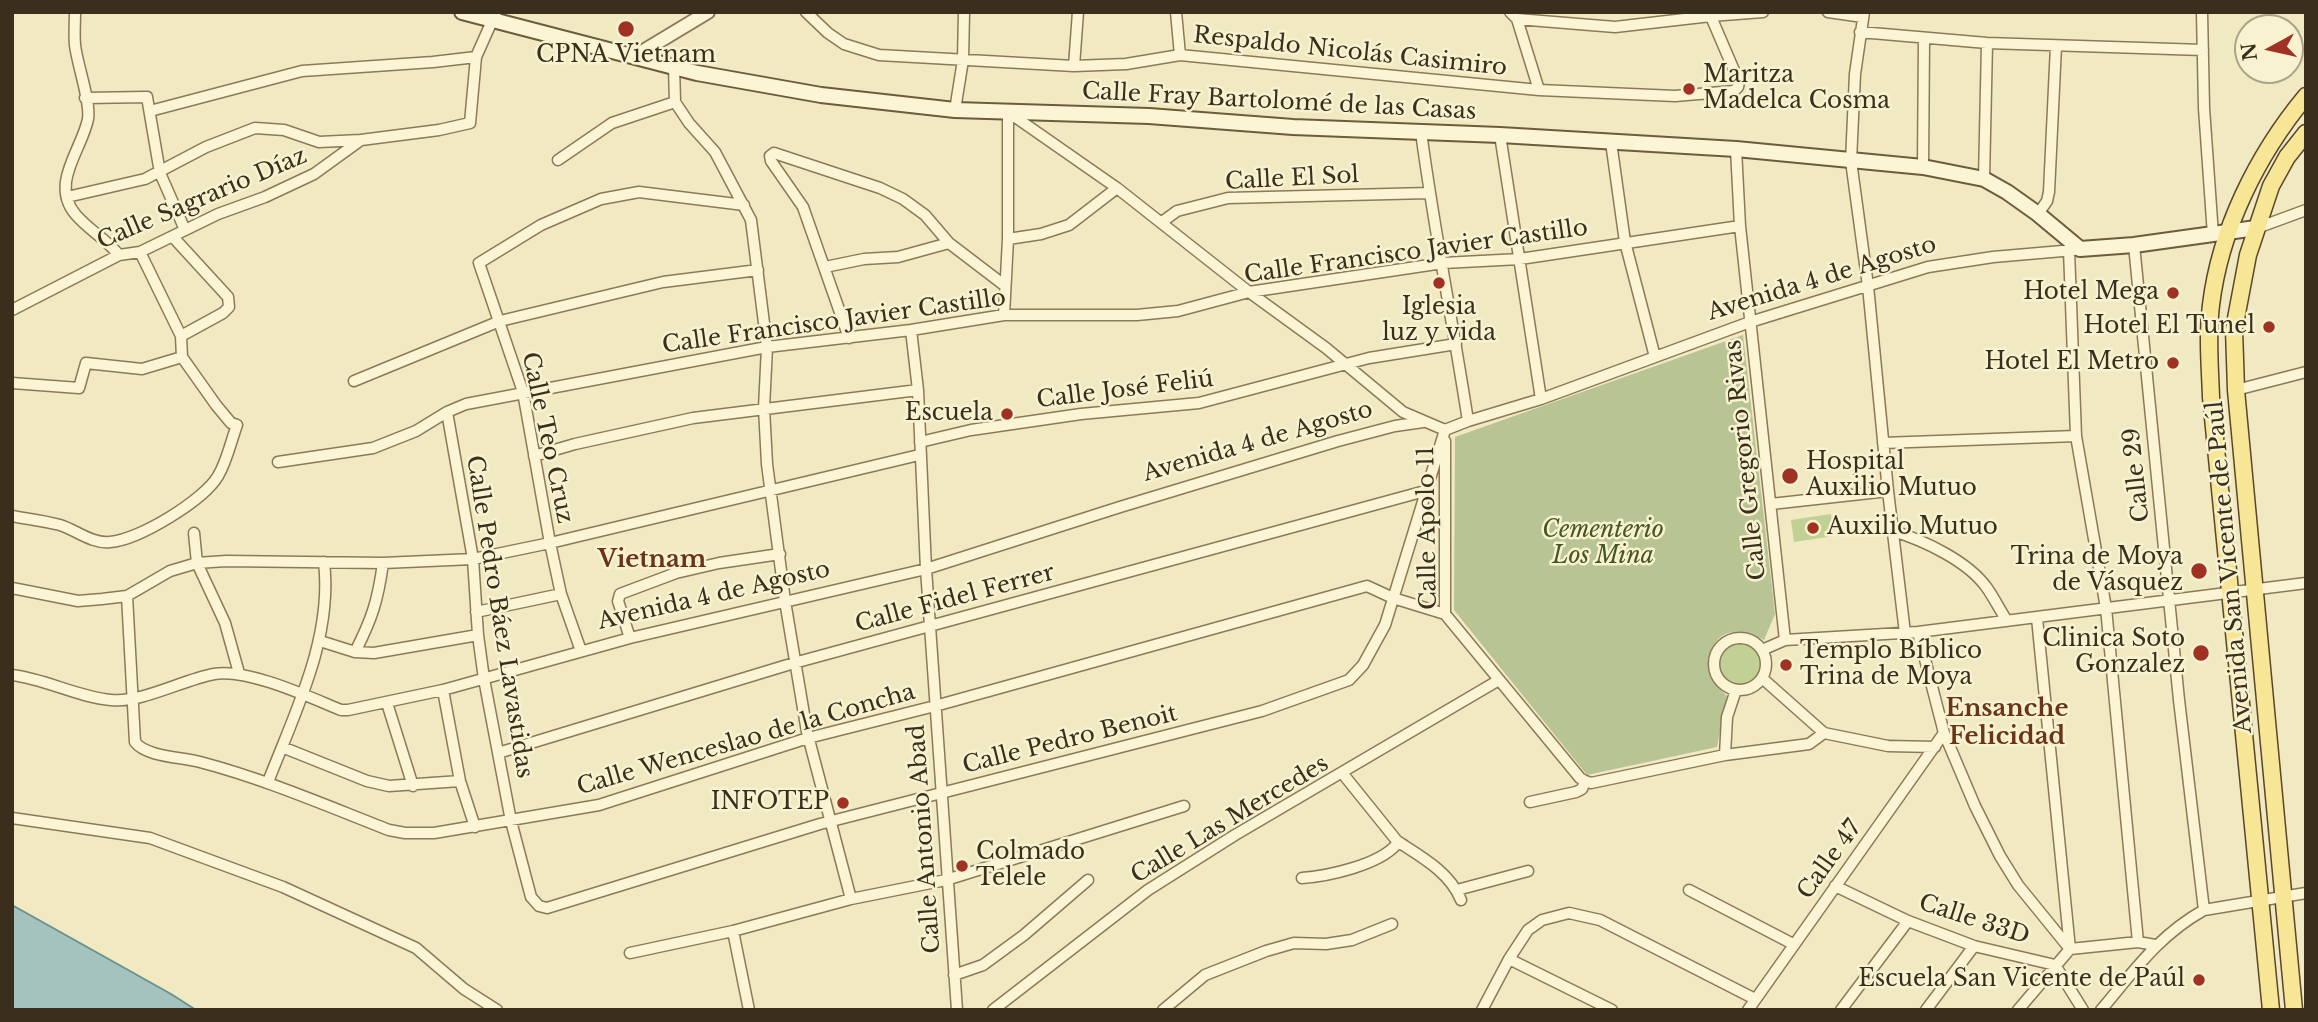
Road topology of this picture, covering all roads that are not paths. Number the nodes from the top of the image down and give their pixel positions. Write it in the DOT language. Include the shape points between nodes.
graph roads {
  1 [pos="75,12"];
  2 [pos="462,12"];
  3 [pos="708,12"];
  4 [pos="806,12"];
  5 [pos="964,12"];
  6 [pos="1078,12"];
  7 [pos="1176,12"];
  8 [pos="1763,12"];
  9 [pos="1828,12"];
  10 [pos="2202,12"];
  11 [pos="1710,14"];
  12 [pos="1863,14"];
  13 [pos="494,16"];
  14 [pos="1513,16"];
  15 [pos="1860,32"];
  16 [pos="1924,39"];
  17 [pos="1987,43"];
  18 [pos="2056,46"];
  19 [pos="2203,50"];
  20 [pos="1180,55"];
  21 [pos="635,56"];
  22 [pos="476,57"];
  23 [pos="963,60"];
  24 [pos="1074,66"];
  25 [pos="674,67"];
  26 [pos="1539,90"];
  27 [pos="2306,96"];
  28 [pos="85,98"];
  29 [pos="675,103"];
  30 [pos="955,110"];
  31 [pos="150,111"];
  32 [pos="1008,112"];
  33 [pos="1421,132"];
  34 [pos="2306,133"];
  35 [pos="1500,135"];
  36 [pos="361,141"];
  37 [pos="1611,142"];
  38 [pos="1736,149"];
  39 [pos="558,160"];
  40 [pos="1851,161"];
  41 [pos="1923,167"];
  42 [pos="160,173"];
  43 [pos="1983,179"];
  44 [pos="1117,188"];
  45 [pos="1429,193"];
  46 [pos="67,197"];
  47 [pos="744,205"];
  48 [pos="2306,210"];
  49 [pos="2038,214"];
  50 [pos="1162,222"];
  51 [pos="1740,226"];
  52 [pos="2256,228"];
  53 [pos="185,230"];
  54 [pos="2220,234"];
  55 [pos="173,237"];
  56 [pos="1008,239"];
  57 [pos="1625,242"];
  58 [pos="949,243"];
  59 [pos="2134,245"];
  60 [pos="2074,250"];
  61 [pos="141,251"];
  62 [pos="119,255"];
  63 [pos="1520,260"];
  64 [pos="1443,263"];
  65 [pos="825,267"];
  66 [pos="758,270"];
  67 [pos="1004,285"];
  68 [pos="1868,286"];
  69 [pos="1250,292"];
  70 [pos="12,310"];
  71 [pos="1004,315"];
  72 [pos="500,321"];
  73 [pos="1750,322"];
  74 [pos="911,330"];
  75 [pos="181,336"];
  76 [pos="849,338"];
  77 [pos="1456,344"];
  78 [pos="767,346"];
  79 [pos="182,357"];
  80 [pos="1655,357"];
  81 [pos="1347,365"];
  82 [pos="2306,372"];
  83 [pos="354,381"];
  84 [pos="12,383"];
  85 [pos="918,390"];
  86 [pos="2236,390"];
  87 [pos="523,392"];
  88 [pos="1541,399"];
  89 [pos="764,408"];
  90 [pos="447,412"];
  91 [pos="1468,421"];
  92 [pos="1423,422"];
  93 [pos="1445,430"];
  94 [pos="2076,436"];
  95 [pos="920,442"];
  96 [pos="1883,443"];
  97 [pos="919,455"];
  98 [pos="534,456"];
  99 [pos="278,462"];
  100 [pos="771,491"];
  101 [pos="1424,491"];
  102 [pos="1888,491"];
  103 [pos="1771,504"];
  104 [pos="12,516"];
  105 [pos="1893,531"];
  106 [pos="194,533"];
  107 [pos="550,543"];
  108 [pos="780,554"];
  109 [pos="473,559"];
  110 [pos="324,562"];
  111 [pos="197,563"];
  112 [pos="383,563"];
  113 [pos="926,569"];
  114 [pos="2306,583"];
  115 [pos="12,588"];
  116 [pos="2256,591"];
  117 [pos="561,594"];
  118 [pos="2230,594"];
  119 [pos="127,596"];
  120 [pos="1393,598"];
  121 [pos="2169,600"];
  122 [pos="785,601"];
  123 [pos="2106,608"];
  124 [pos="476,612"];
  125 [pos="1445,614"];
  126 [pos="2037,618"];
  127 [pos="2007,621"];
  128 [pos="930,626"];
  129 [pos="1918,632"];
  130 [pos="1905,633"];
  131 [pos="478,635"];
  132 [pos="630,638"];
  133 [pos="1785,640"];
  134 [pos="320,641"];
  135 [pos="1762,650"];
  136 [pos="581,651"];
  137 [pos="355,652"];
  138 [pos="794,663"];
  139 [pos="239,673"];
  140 [pos="12,675"];
  141 [pos="1762,678"];
  142 [pos="484,679"];
  143 [pos="1499,680"];
  144 [pos="443,690"];
  145 [pos="1736,690"];
  146 [pos="301,694"];
  147 [pos="132,698"];
  148 [pos="387,703"];
  149 [pos="935,706"];
  150 [pos="1824,733"];
  151 [pos="1944,733"];
  152 [pos="808,738"];
  153 [pos="282,747"];
  154 [pos="1935,747"];
  155 [pos="498,753"];
  156 [pos="1725,755"];
  157 [pos="1343,774"];
  158 [pos="460,781"];
  159 [pos="1586,781"];
  160 [pos="268,782"];
  161 [pos="413,786"];
  162 [pos="940,792"];
  163 [pos="1530,802"];
  164 [pos="1184,806"];
  165 [pos="12,818"];
  166 [pos="511,821"];
  167 [pos="830,822"];
  168 [pos="475,827"];
  169 [pos="1397,842"];
  170 [pos="1528,871"];
  171 [pos="1302,878"];
  172 [pos="946,880"];
  173 [pos="1088,880"];
  174 [pos="1835,886"];
  175 [pos="1689,890"];
  176 [pos="2306,893"];
  177 [pos="2283,895"];
  178 [pos="851,899"];
  179 [pos="2259,900"];
  180 [pos="539,906"];
  181 [pos="2204,910"];
  182 [pos="1908,921"];
  183 [pos="1392,924"];
  184 [pos="733,931"];
  185 [pos="2138,942"];
  186 [pos="1793,944"];
  187 [pos="2155,945"];
  188 [pos="1974,946"];
  189 [pos="2070,949"];
  190 [pos="630,953"];
  191 [pos="1509,959"];
  192 [pos="2055,965"];
  193 [pos="954,975"];
  194 [pos="1755,999"];
  195 [pos="2298,1008"];
  196 [pos="497,1010"];
  197 [pos="748,1010"];
  198 [pos="957,1010"];
  199 [pos="993,1010"];
  200 [pos="1163,1010"];
  201 [pos="1482,1010"];
  202 [pos="1612,1010"];
  203 [pos="1748,1010"];
  204 [pos="1841,1010"];
  205 [pos="1926,1010"];
  206 [pos="2018,1010"];
  207 [pos="2083,1010"];
  208 [pos="2101,1010"];
  209 [pos="2271,1010"];
  1 -- 28 [label="street" via="75,45"];
  2 -- 13 [label="main road, Calle Fray Bartolomé de las Casas"];
  3 -- 21 [label="street"];
  4 -- 23 [label="street, Respaldo Nicolás Casimiro" via="844,44 862,50"];
  5 -- 23 [label="street"];
  6 -- 24 [label="street"];
  7 -- 20 [label="street"];
  8 -- 11 [label="street"];
  9 -- 12 [label="street"];
  10 -- 19 [label="street"];
  11 -- 14 [label="street" via="1615,27"];
  11 -- 26 [label="street, Respaldo Nicolás Casimiro" via="1738,82 1734,91 1675,96"];
  12 -- 15 [label="street"];
  13 -- 21 [label="main road, Calle Fray Bartolomé de las Casas"];
  13 -- 22 [label="street, Calle Sagrario Díaz"];
  14 -- 26 [label="street"];
  15 -- 16 [label="street"];
  15 -- 40 [label="street"];
  16 -- 17 [label="street"];
  16 -- 41 [label="street"];
  17 -- 18 [label="street"];
  17 -- 43 [label="street"];
  18 -- 19 [label="street"];
  18 -- 49 [label="street" via="2049,192"];
  19 -- 54 [label="street" via="2204,108"];
  20 -- 24 [label="street, Respaldo Nicolás Casimiro"];
  20 -- 26 [label="street, Respaldo Nicolás Casimiro"];
  21 -- 25 [label="main road, Calle Fray Bartolomé de las Casas"];
  22 -- 31 [label="street" via="302,71"];
  22 -- 36 [label="street, Calle Sagrario Díaz" via="470,123"];
  23 -- 24 [label="street, Respaldo Nicolás Casimiro"];
  23 -- 30 [label="street"];
  25 -- 29 [label="street"];
  25 -- 30 [label="main road, Calle Fray Bartolomé de las Casas" via="821,95"];
  27 -- 54 [label="main road, Avenida San Vicente de Paúl" via="2264,156"];
  28 -- 31 [label="street" via="147,97"];
  28 -- 46 [label="street" via="89,117 69,166"];
  29 -- 39 [label="street" via="612,123"];
  29 -- 47 [label="street" via="715,152"];
  30 -- 32 [label="main road, Calle Fray Bartolomé de las Casas"];
  31 -- 42 [label="street"];
  32 -- 33 [label="main road, Calle Fray Bartolomé de las Casas"];
  32 -- 44 [label="street, Calle Apolo 11"];
  32 -- 56 [label="street"];
  33 -- 35 [label="main road, Calle Fray Bartolomé de las Casas"];
  33 -- 45 [label="street"];
  34 -- 52 [label="main road, Avenida San Vicente de Paúl" via="2287,157"];
  35 -- 37 [label="main road, Calle Fray Bartolomé de las Casas"];
  35 -- 63 [label="street"];
  36 -- 42 [label="street" via="319,142 284,130 255,128 206,147"];
  36 -- 53 [label="street, Calle Sagrario Díaz" via="314,174"];
  37 -- 38 [label="main road, Calle Fray Bartolomé de las Casas"];
  37 -- 57 [label="street"];
  38 -- 40 [label="main road, Calle Fray Bartolomé de las Casas"];
  38 -- 51 [label="street, Calle Gregorio Rivas"];
  40 -- 41 [label="main road, Calle Fray Bartolomé de las Casas"];
  40 -- 68 [label="street"];
  41 -- 43 [label="main road, Calle Fray Bartolomé de las Casas"];
  42 -- 46 [label="street"];
  42 -- 53 [label="street"];
  43 -- 49 [label="main road, Calle Fray Bartolomé de las Casas"];
  44 -- 50 [label="street, Calle Apolo 11"];
  44 -- 56 [label="street" via="1069,225"];
  45 -- 50 [label="street, Calle El Sol" via="1228,198 1177,211"];
  45 -- 64 [label="street"];
  46 -- 62 [label="street" via="75,214"];
  47 -- 66 [label="street" via="751,220"];
  47 -- 72 [label="street, Calle Teo Cruz" via="639,192 601,198 541,225 479,263"];
  48 -- 52 [label="street, Avenida 4 de Agosto"];
  49 -- 60 [label="main road, Calle Fray Bartolomé de las Casas"];
  50 -- 69 [label="street, Calle Apolo 11"];
  51 -- 57 [label="street, Calle Francisco Javier Castillo"];
  51 -- 73 [label="street, Calle Gregorio Rivas"];
  52 -- 54 [label="main road, Avenida 4 de Agosto"];
  52 -- 86 [label="main road, Avenida San Vicente de Paúl" via="2234,329"];
  53 -- 55 [label="street, Calle Sagrario Díaz"];
  54 -- 59 [label="main road, Avenida 4 de Agosto"];
  54 -- 118 [label="main road, Avenida San Vicente de Paúl" via="2209,351"];
  55 -- 61 [label="street, Calle Sagrario Díaz"];
  55 -- 75 [label="street" via="229,301 223,313"];
  56 -- 67 [label="street"];
  57 -- 63 [label="street, Calle Francisco Javier Castillo"];
  57 -- 80 [label="street"];
  58 -- 65 [label="street" via="898,257"];
  58 -- 65 [label="street" via="925,215 903,199 774,153 771,161 803,207"];
  58 -- 67 [label="street"];
  59 -- 60 [label="main road, Avenida 4 de Agosto"];
  59 -- 121 [label="street, Calle 29"];
  60 -- 68 [label="street, Avenida 4 de Agosto" via="1961,261"];
  60 -- 94 [label="street"];
  61 -- 62 [label="street, Calle Sagrario Díaz"];
  61 -- 75 [label="street"];
  62 -- 70 [label="street, Calle Sagrario Díaz"];
  63 -- 64 [label="street, Calle Francisco Javier Castillo"];
  63 -- 88 [label="street"];
  64 -- 69 [label="street, Calle Francisco Javier Castillo"];
  64 -- 77 [label="street"];
  65 -- 76 [label="street"];
  66 -- 72 [label="street" via="663,282"];
  66 -- 78 [label="street"];
  67 -- 71 [label="street"];
  68 -- 73 [label="street, Avenida 4 de Agosto"];
  68 -- 96 [label="street"];
  69 -- 71 [label="street, Calle Francisco Javier Castillo" via="1178,311 1137,315"];
  69 -- 81 [label="street, Calle Apolo 11"];
  71 -- 74 [label="street, Calle Francisco Javier Castillo"];
  72 -- 83 [label="street"];
  72 -- 87 [label="street, Calle Teo Cruz"];
  73 -- 80 [label="street, Avenida 4 de Agosto"];
  73 -- 103 [label="street, Calle Gregorio Rivas"];
  74 -- 76 [label="street, Calle Francisco Javier Castillo"];
  74 -- 85 [label="street, Calle Antonio Abad"];
  75 -- 79 [label="street"];
  76 -- 78 [label="street, Calle Francisco Javier Castillo"];
  77 -- 81 [label="street, Calle José Feliú"];
  77 -- 91 [label="street"];
  78 -- 87 [label="street, Calle Francisco Javier Castillo"];
  78 -- 89 [label="street"];
  79 -- 84 [label="street" via="142,369 86,363 79,388"];
  79 -- 104 [label="street" via="216,405 237,425 220,473 209,489 166,519 109,542"];
  80 -- 88 [label="street, Avenida 4 de Agosto"];
  81 -- 92 [label="street, Calle Apolo 11" via="1403,412"];
  81 -- 95 [label="street, Calle José Feliú" via="1199,403 1081,414"];
  82 -- 86 [label="street"];
  85 -- 89 [label="street"];
  85 -- 95 [label="street, Calle Antonio Abad"];
  86 -- 116 [label="main road, Avenida San Vicente de Paúl"];
  87 -- 90 [label="street, Calle Francisco Javier Castillo"];
  87 -- 98 [label="street, Calle Teo Cruz"];
  88 -- 91 [label="street, Avenida 4 de Agosto"];
  89 -- 98 [label="street" via="693,418"];
  89 -- 100 [label="street"];
  90 -- 99 [label="street, Calle Francisco Javier Castillo" via="416,431 373,448"];
  90 -- 109 [label="street, Calle Pedro Báez Lavastidas"];
  91 -- 93 [label="street, Avenida 4 de Agosto"];
  92 -- 93 [label="street, Calle Apolo 11"];
  92 -- 113 [label="street, Avenida 4 de Agosto" via="1338,441"];
  93 -- 101 [label="street, Calle Pedro Benoit"];
  93 -- 125 [label="street, Calle Apolo 11"];
  94 -- 96 [label="street"];
  94 -- 123 [label="street"];
  95 -- 97 [label="street, Calle Antonio Abad"];
  96 -- 102 [label="street"];
  97 -- 100 [label="street"];
  97 -- 113 [label="street, Calle Antonio Abad"];
  98 -- 107 [label="street, Calle Teo Cruz"];
  100 -- 107 [label="street"];
  100 -- 108 [label="street"];
  101 -- 120 [label="street, Calle Pedro Benoit"];
  101 -- 128 [label="street, Calle Fidel Ferrer"];
  102 -- 103 [label="street"];
  102 -- 105 [label="street"];
  103 -- 133 [label="street, Calle Gregorio Rivas"];
  105 -- 127 [label="street" via="1923,541 1973,573"];
  105 -- 130 [label="street"];
  106 -- 111 [label="street"];
  107 -- 109 [label="street"];
  107 -- 117 [label="street, Calle Teo Cruz"];
  108 -- 122 [label="street"];
  108 -- 132 [label="street" via="677,573 620,594"];
  109 -- 112 [label="street"];
  109 -- 124 [label="street, Calle Pedro Báez Lavastidas"];
  110 -- 111 [label="street"];
  110 -- 112 [label="street"];
  110 -- 134 [label="street" via="326,595"];
  111 -- 119 [label="street" via="170,570"];
  111 -- 139 [label="street" via="225,623"];
  112 -- 137 [label="street" via="373,618"];
  113 -- 122 [label="street, Avenida 4 de Agosto"];
  113 -- 128 [label="street, Calle Antonio Abad"];
  114 -- 116 [label="street"];
  115 -- 119 [label="street" via="78,601"];
  116 -- 118 [label="street"];
  116 -- 177 [label="main road, Avenida San Vicente de Paúl"];
  117 -- 124 [label="street"];
  117 -- 136 [label="street, Calle Teo Cruz"];
  118 -- 121 [label="street"];
  118 -- 179 [label="main road, Avenida San Vicente de Paúl"];
  119 -- 147 [label="street"];
  120 -- 125 [label="street, Calle Wenceslao de la Concha"];
  120 -- 149 [label="street, Calle Wenceslao de la Concha" via="1367,586"];
  120 -- 162 [label="street, Calle Pedro Benoit" via="1385,625 1363,665 1338,685 1262,711"];
  121 -- 123 [label="street"];
  121 -- 181 [label="street, Calle 29"];
  122 -- 132 [label="street, Avenida 4 de Agosto"];
  122 -- 138 [label="street"];
  123 -- 126 [label="street"];
  123 -- 185 [label="street"];
  124 -- 131 [label="street, Calle Pedro Báez Lavastidas"];
  125 -- 143 [label="street, Calle Apolo 11"];
  126 -- 127 [label="street"];
  126 -- 189 [label="street"];
  127 -- 129 [label="street"];
  128 -- 138 [label="street, Calle Fidel Ferrer"];
  128 -- 149 [label="street, Calle Antonio Abad"];
  129 -- 130 [label="street"];
  129 -- 151 [label="street"];
  130 -- 133 [label="street"];
  131 -- 137 [label="street" via="374,653"];
  131 -- 142 [label="street, Calle Pedro Báez Lavastidas"];
  132 -- 136 [label="street, Avenida 4 de Agosto"];
  133 -- 135 [label="street"];
  134 -- 137 [label="street"];
  134 -- 146 [label="street"];
  135 -- 141 [label="street" via="1766,669"];
  135 -- 145 [label="street" via="1741,638 1724,643 1719,650 1717,675"];
  136 -- 142 [label="street, Avenida 4 de Agosto"];
  138 -- 152 [label="street"];
  138 -- 155 [label="street, Calle Fidel Ferrer"];
  139 -- 146 [label="street, Avenida 4 de Agosto"];
  139 -- 147 [label="street, Avenida 4 de Agosto" via="216,673"];
  140 -- 147 [label="street, Avenida 4 de Agosto" via="92,697"];
  141 -- 145 [label="street" via="1751,688"];
  141 -- 150 [label="street"];
  142 -- 144 [label="street, Avenida 4 de Agosto"];
  142 -- 155 [label="street, Calle Pedro Báez Lavastidas"];
  143 -- 157 [label="street, Calle Las Mercedes"];
  143 -- 159 [label="street, Calle Apolo 11"];
  144 -- 148 [label="street, Avenida 4 de Agosto"];
  144 -- 158 [label="street"];
  145 -- 156 [label="street" via="1727,717"];
  146 -- 148 [label="street, Avenida 4 de Agosto" via="341,710"];
  146 -- 153 [label="street"];
  147 -- 160 [label="street, Calle Wenceslao de la Concha" via="135,742 142,750"];
  148 -- 161 [label="street"];
  149 -- 152 [label="street, Calle Wenceslao de la Concha"];
  149 -- 162 [label="street, Calle Antonio Abad"];
  150 -- 154 [label="street" via="1888,746"];
  150 -- 156 [label="street" via="1809,744"];
  151 -- 154 [label="street, Calle 47"];
  151 -- 189 [label="street" via="2000,856"];
  152 -- 166 [label="street, Calle Wenceslao de la Concha" via="599,805"];
  152 -- 167 [label="street"];
  153 -- 160 [label="street"];
  153 -- 161 [label="street" via="367,781"];
  154 -- 174 [label="street, Calle 47"];
  155 -- 166 [label="street, Calle Pedro Báez Lavastidas"];
  156 -- 159 [label="street"];
  157 -- 169 [label="street"];
  157 -- 199 [label="street, Calle Las Mercedes" via="1149,890"];
  158 -- 161 [label="street"];
  158 -- 168 [label="street"];
  159 -- 163 [label="street" via="1576,792"];
  160 -- 168 [label="street, Calle Wenceslao de la Concha" via="389,830 434,833"];
  162 -- 167 [label="street, Calle Pedro Benoit"];
  162 -- 172 [label="street, Calle Antonio Abad"];
  164 -- 172 [label="street"];
  165 -- 196 [label="street" via="150,838 283,887 416,948"];
  166 -- 168 [label="street, Calle Wenceslao de la Concha"];
  166 -- 180 [label="street, Calle Pedro Báez Lavastidas" via="531,897"];
  167 -- 178 [label="street"];
  167 -- 180 [label="street, Calle Pedro Benoit" via="547,908"];
  169 -- 170 [label="street" via="1432,864 1459,895"];
  169 -- 171 [label="street" via="1387,853 1363,864"];
  172 -- 178 [label="street"];
  172 -- 193 [label="street, Calle Antonio Abad"];
  173 -- 193 [label="street" via="1024,936 983,965"];
  174 -- 182 [label="street, Calle 33D"];
  174 -- 186 [label="street, Calle 47"];
  175 -- 186 [label="street"];
  176 -- 177 [label="street"];
  177 -- 179 [label="street"];
  177 -- 195 [label="main road, Avenida San Vicente de Paúl"];
  178 -- 184 [label="street"];
  179 -- 181 [label="street"];
  179 -- 209 [label="main road, Avenida San Vicente de Paúl"];
  181 -- 187 [label="street"];
  182 -- 188 [label="street, Calle 33D"];
  182 -- 204 [label="street"];
  183 -- 200 [label="street" via="1352,940 1294,943 1266,951 1205,975"];
  184 -- 190 [label="street"];
  184 -- 197 [label="street"];
  185 -- 187 [label="street"];
  185 -- 189 [label="street"];
  186 -- 194 [label="street, Calle 47"];
  187 -- 208 [label="street"];
  188 -- 192 [label="street, Calle 33D"];
  188 -- 205 [label="street"];
  189 -- 192 [label="street"];
  191 -- 194 [label="street" via="1528,930 1542,919 1569,913 1600,920"];
  191 -- 201 [label="street"];
  191 -- 202 [label="street"];
  192 -- 206 [label="street"];
  192 -- 207 [label="street, Calle 33D"];
  193 -- 198 [label="street, Calle Antonio Abad"];
  194 -- 203 [label="street, Calle 47"];
}
